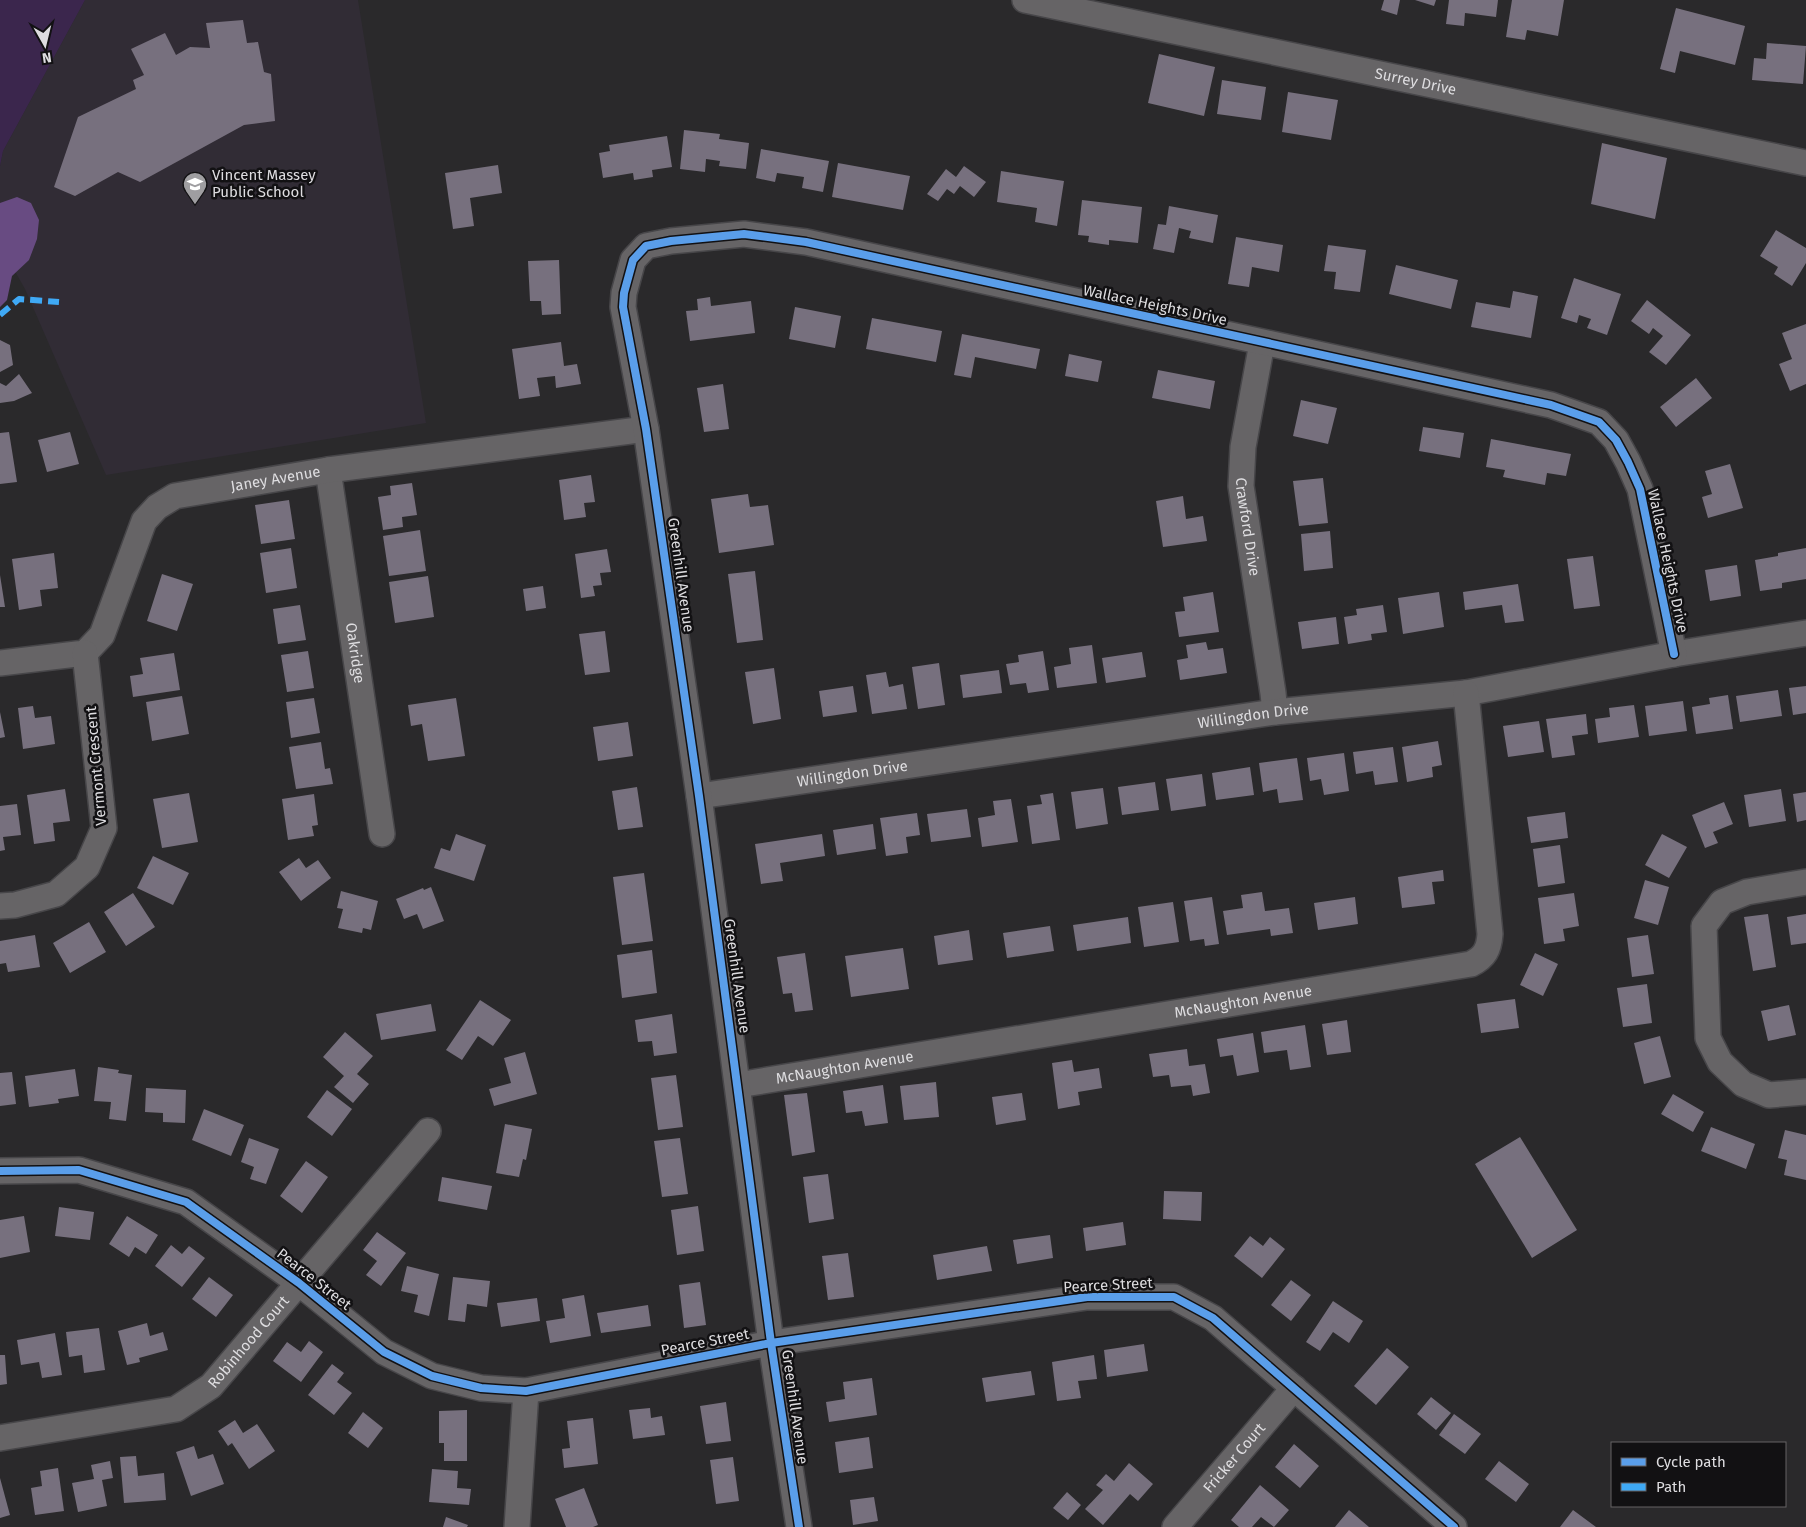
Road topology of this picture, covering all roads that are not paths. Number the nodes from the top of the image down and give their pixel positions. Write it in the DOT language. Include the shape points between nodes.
graph roads {
  1 [pos="1025,0"];
  2 [pos="1806,163"];
  3 [pos="1262,343"];
  4 [pos="646,429"];
  5 [pos="328,470"];
  6 [pos="1806,633"];
  7 [pos="85,652"];
  8 [pos="1674,654"];
  9 [pos="0,663"];
  10 [pos="1466,693"];
  11 [pos="1275,712"];
  12 [pos="699,796"];
  13 [pos="382,834"];
  14 [pos="1806,882"];
  15 [pos="0,906"];
  16 [pos="738,1085"];
  17 [pos="1806,1092"];
  18 [pos="428,1130"];
  19 [pos="0,1171"];
  20 [pos="299,1283"];
  21 [pos="771,1343"];
  22 [pos="1294,1388"];
  23 [pos="526,1391"];
  24 [pos="0,1438"];
  25 [pos="517,1527"];
  26 [pos="798,1527"];
  27 [pos="1175,1527"];
  28 [pos="1454,1527"];
  1 -- 2 [label="street, Surrey Drive"];
  3 -- 4 [label="street, Wallace Heights Drive" via="806,242 744,234 671,241 646,246 633,260 624,293 623,307"];
  3 -- 8 [label="street, Wallace Heights Drive" via="1551,405 1599,422 1616,440 1640,489"];
  3 -- 11 [label="street, Crawford Drive" via="1243,447 1241,486"];
  4 -- 5 [label="street, Janey Avenue"];
  4 -- 12 [label="street, Greenhill Avenue"];
  5 -- 7 [label="street, Janey Avenue" via="175,496 157,507 144,521 102,635"];
  5 -- 13 [label="street, Oakridge"];
  6 -- 8 [label="street, Willingdon Drive"];
  7 -- 9 [label="street"];
  7 -- 15 [label="street, Vermont Crescent" via="104,828 87,867 56,894"];
  8 -- 10 [label="street, Willingdon Drive"];
  10 -- 11 [label="street, Willingdon Drive"];
  10 -- 16 [label="street, McNaughton Avenue" via="1490,934 1486,953 1480,960"];
  11 -- 12 [label="street, Willingdon Drive"];
  12 -- 16 [label="street, Greenhill Avenue"];
  14 -- 17 [label="street" via="1747,892 1722,902 1704,926 1708,1038 1720,1062 1743,1084 1769,1095"];
  16 -- 21 [label="street, Greenhill Avenue"];
  18 -- 20 [label="street, Robinhood Court"];
  19 -- 20 [label="street, Pearce Street" via="79,1170 186,1202"];
  20 -- 23 [label="street, Pearce Street" via="384,1352 432,1376 481,1388"];
  20 -- 24 [label="street, Robinhood Court" via="211,1386 176,1409"];
  21 -- 22 [label="street, Pearce Street" via="1087,1297 1174,1297 1213,1318"];
  21 -- 23 [label="street, Pearce Street"];
  21 -- 26 [label="street, Greenhill Avenue"];
  22 -- 27 [label="street, Fricker Court"];
  22 -- 28 [label="street, Pearce Street"];
  23 -- 25 [label="street"];
}
